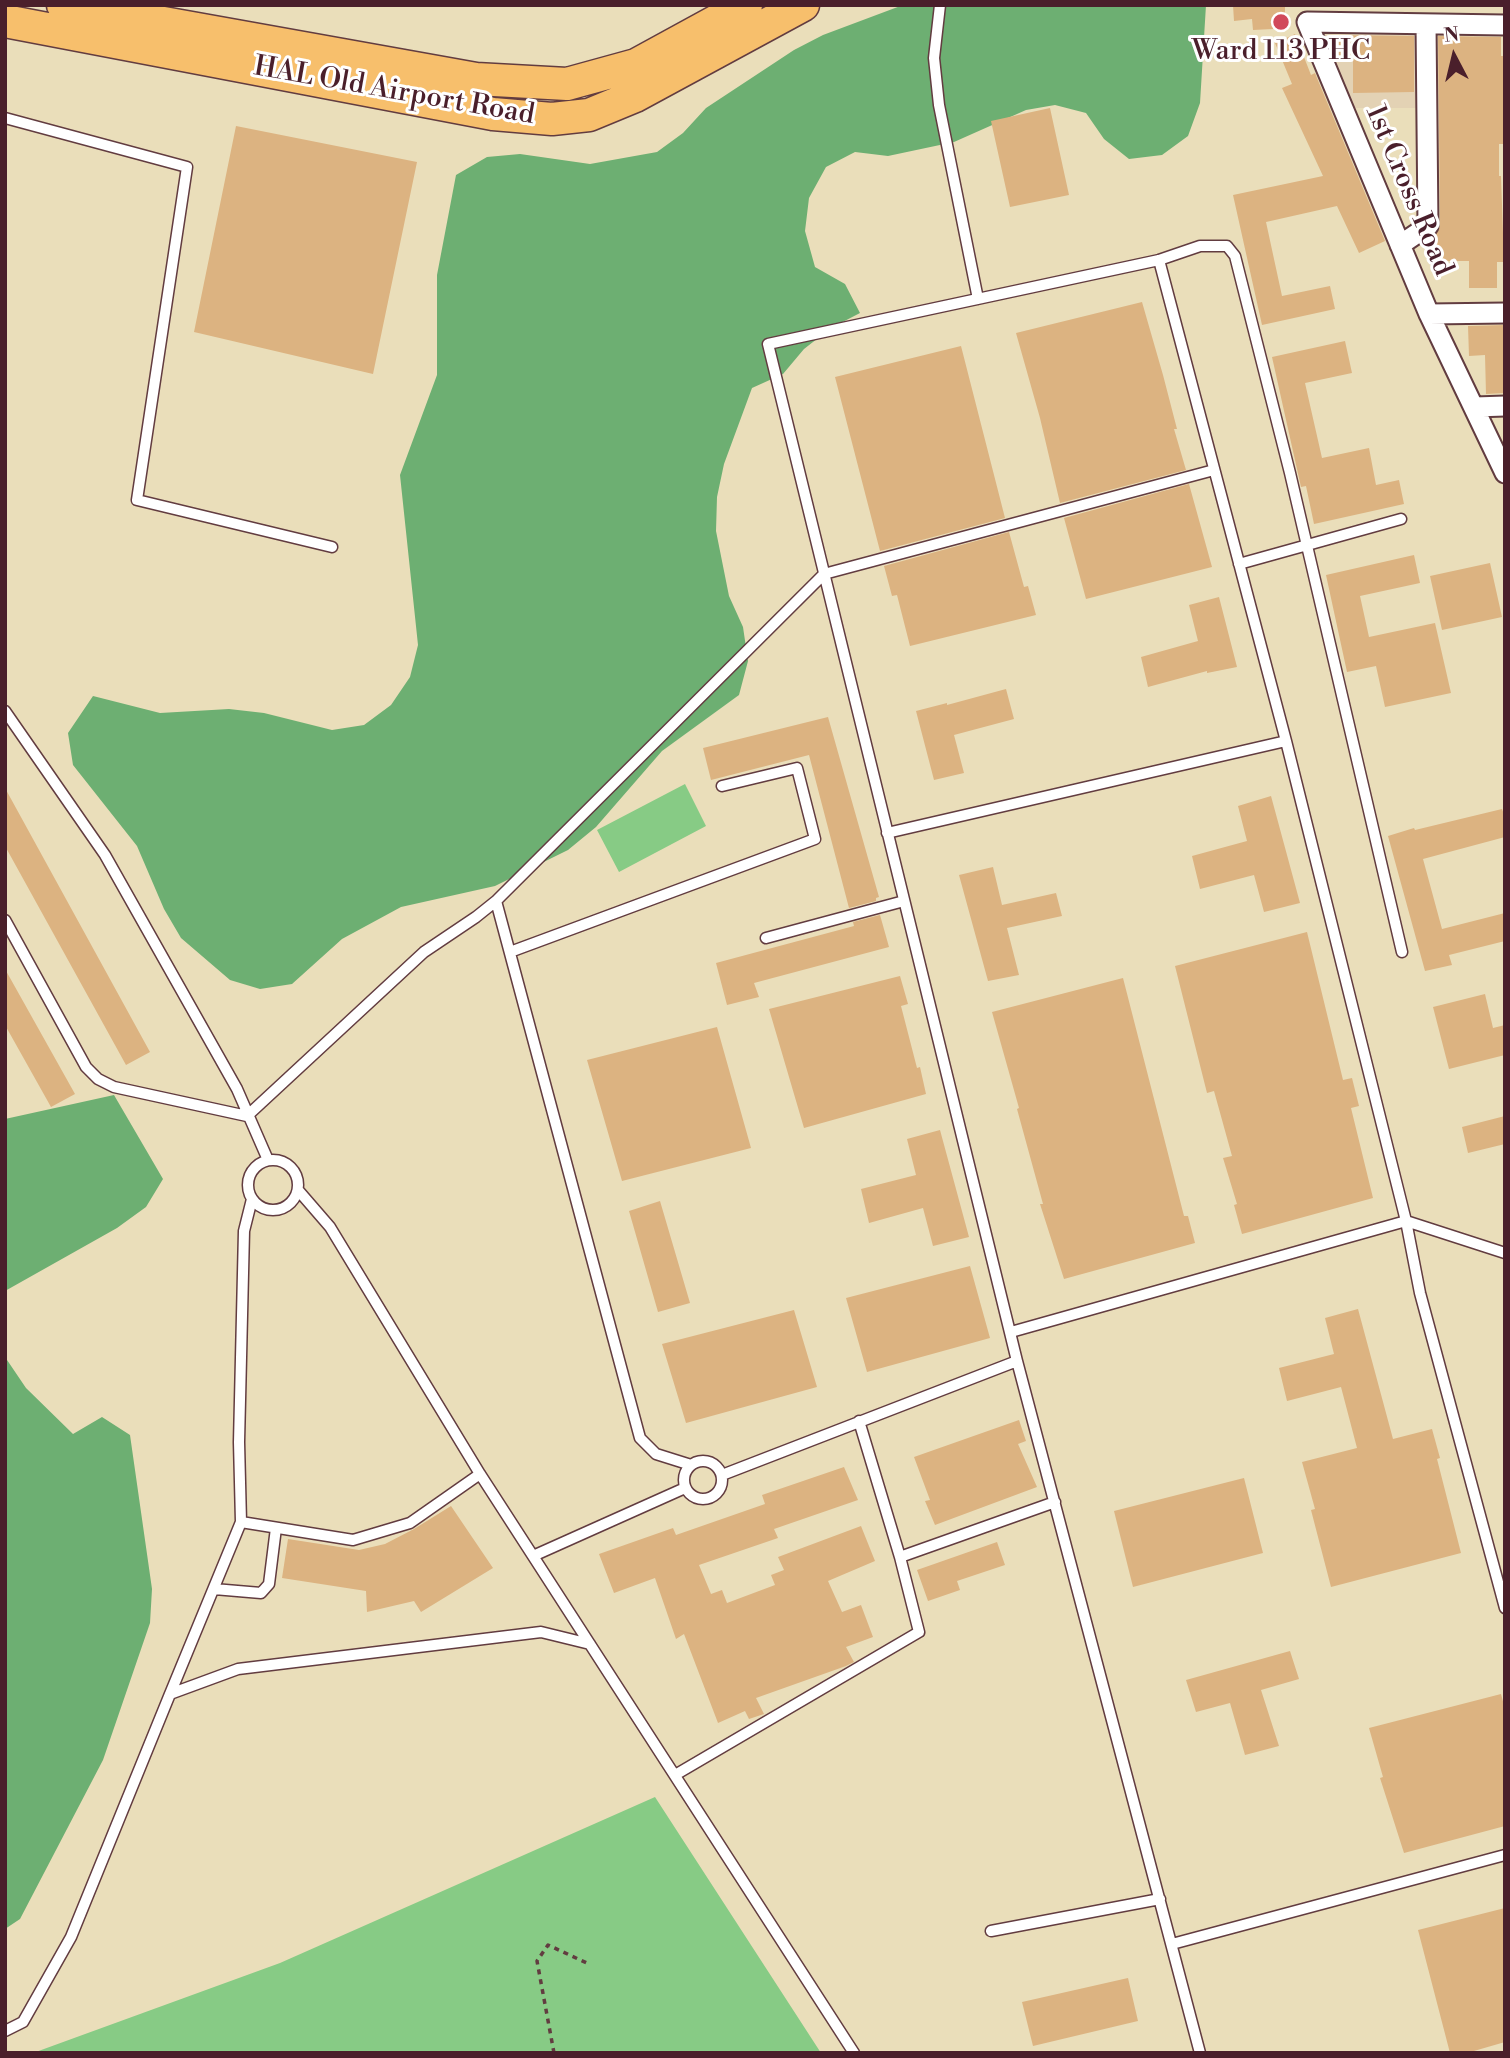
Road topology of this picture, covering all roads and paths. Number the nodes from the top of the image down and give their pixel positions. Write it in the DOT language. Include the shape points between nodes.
graph roads {
  1 [pos="63,5"];
  2 [pos="746,5"];
  3 [pos="803,5"];
  4 [pos="940,5"];
  5 [pos="5,21"];
  6 [pos="1426,24"];
  7 [pos="1505,25"];
  8 [pos="5,118"];
  9 [pos="1400,245"];
  10 [pos="1159,260"];
  11 [pos="978,299"];
  12 [pos="1505,313"];
  13 [pos="1429,314"];
  14 [pos="1505,406"];
  15 [pos="1475,407"];
  16 [pos="1214,470"];
  17 [pos="1505,473"];
  18 [pos="1401,519"];
  19 [pos="1307,545"];
  20 [pos="332,547"];
  21 [pos="1239,564"];
  22 [pos="824,574"];
  23 [pos="5,711"];
  24 [pos="1286,741"];
  25 [pos="722,786"];
  26 [pos="887,833"];
  27 [pos="496,901"];
  28 [pos="904,901"];
  29 [pos="5,920"];
  30 [pos="8,934"];
  31 [pos="766,938"];
  32 [pos="510,952"];
  33 [pos="1402,952"];
  34 [pos="247,1116"];
  35 [pos="268,1160"];
  36 [pos="298,1190"];
  37 [pos="252,1199"];
  38 [pos="1406,1221"];
  39 [pos="1505,1253"];
  40 [pos="1011,1332"];
  41 [pos="1017,1361"];
  42 [pos="859,1421"];
  43 [pos="691,1465"];
  44 [pos="480,1474"];
  45 [pos="722,1475"];
  46 [pos="685,1488"];
  47 [pos="1055,1502"];
  48 [pos="241,1522"];
  49 [pos="275,1528"];
  50 [pos="533,1556"];
  51 [pos="900,1557"];
  52 [pos="214,1589"];
  53 [pos="1505,1608"];
  54 [pos="590,1644"];
  55 [pos="170,1694"];
  56 [pos="675,1775"];
  57 [pos="1505,1855"];
  58 [pos="1160,1899"];
  59 [pos="991,1931"];
  60 [pos="1171,1944"];
  61 [pos="589,1964"];
  62 [pos="5,2031"];
  63 [pos="554,2053"];
  64 [pos="854,2053"];
  65 [pos="1200,2053"];
  1 -- 2 [label="main road, HAL Old Airport Road" via="475,79 567,84 636,65"];
  3 -- 5 [label="main road, HAL Old Airport Road" via="635,96 589,115 552,119 493,114"];
  4 -- 11 [label="lane" via="934,58 939,105"];
  6 -- 7 [label="street, 1st Cross Road"];
  6 -- 9 [label="street" via="1428,226"];
  6 -- 9 [label="street, 1st Cross Road" via="1307,22"];
  8 -- 20 [label="lane" via="187,167 137,500"];
  9 -- 13 [label="street, 1st Cross Road"];
  10 -- 11 [label="lane"];
  10 -- 16 [label="lane"];
  10 -- 19 [label="lane" via="1222,244 1235,256"];
  11 -- 22 [label="lane" via="768,344"];
  12 -- 13 [label="street"];
  13 -- 15 [label="street, 1st Cross Road"];
  14 -- 15 [label="street"];
  15 -- 17 [label="street, 1st Cross Road"];
  16 -- 21 [label="lane"];
  16 -- 22 [label="lane"];
  18 -- 19 [label="lane"];
  19 -- 21 [label="lane"];
  19 -- 33 [label="lane"];
  21 -- 24 [label="lane"];
  22 -- 26 [label="lane"];
  22 -- 27 [label="lane"];
  23 -- 34 [label="lane" via="105,855 237,1089"];
  24 -- 26 [label="lane"];
  24 -- 38 [label="lane"];
  25 -- 32 [label="lane" via="797,768 815,839"];
  26 -- 28 [label="lane"];
  27 -- 32 [label="lane"];
  27 -- 34 [label="lane" via="424,951"];
  28 -- 31 [label="lane"];
  28 -- 40 [label="lane"];
  29 -- 30 [label="lane"];
  30 -- 34 [label="lane" via="86,1068 98,1079 114,1087"];
  32 -- 43 [label="lane" via="640,1438 656,1454"];
  34 -- 35 [label="lane"];
  35 -- 36 [label="lane" via="291,1167"];
  35 -- 37 [label="lane" via="250,1176"];
  36 -- 37 [label="lane" via="289,1204 274,1210"];
  36 -- 44 [label="lane" via="330,1227"];
  37 -- 48 [label="lane" via="244,1231"];
  38 -- 39 [label="lane"];
  38 -- 40 [label="lane"];
  38 -- 53 [label="lane" via="1420,1293"];
  40 -- 41 [label="lane"];
  41 -- 42 [label="lane"];
  41 -- 47 [label="lane"];
  42 -- 45 [label="lane"];
  42 -- 51 [label="lane"];
  43 -- 45 [label="lane" via="709,1461"];
  43 -- 46 [label="lane" via="684,1476"];
  44 -- 49 [label="lane" via="410,1523 353,1540"];
  44 -- 50 [label="lane"];
  45 -- 46 [label="lane" via="721,1488 713,1497 694,1497"];
  46 -- 50 [label="lane"];
  47 -- 51 [label="lane"];
  47 -- 58 [label="lane"];
  48 -- 49 [label="lane"];
  48 -- 52 [label="lane"];
  49 -- 52 [label="lane" via="269,1584 261,1594"];
  50 -- 54 [label="lane"];
  51 -- 56 [label="lane" via="919,1632"];
  52 -- 55 [label="lane"];
  54 -- 55 [label="lane" via="541,1632 238,1669"];
  54 -- 56 [label="lane"];
  55 -- 62 [label="lane" via="71,1937 23,2022"];
  56 -- 64 [label="lane"];
  57 -- 60 [label="lane"];
  58 -- 59 [label="lane"];
  58 -- 60 [label="lane"];
  60 -- 65 [label="lane"];
  61 -- 63 [label="path" via="548,1945 537,1961"];
}
